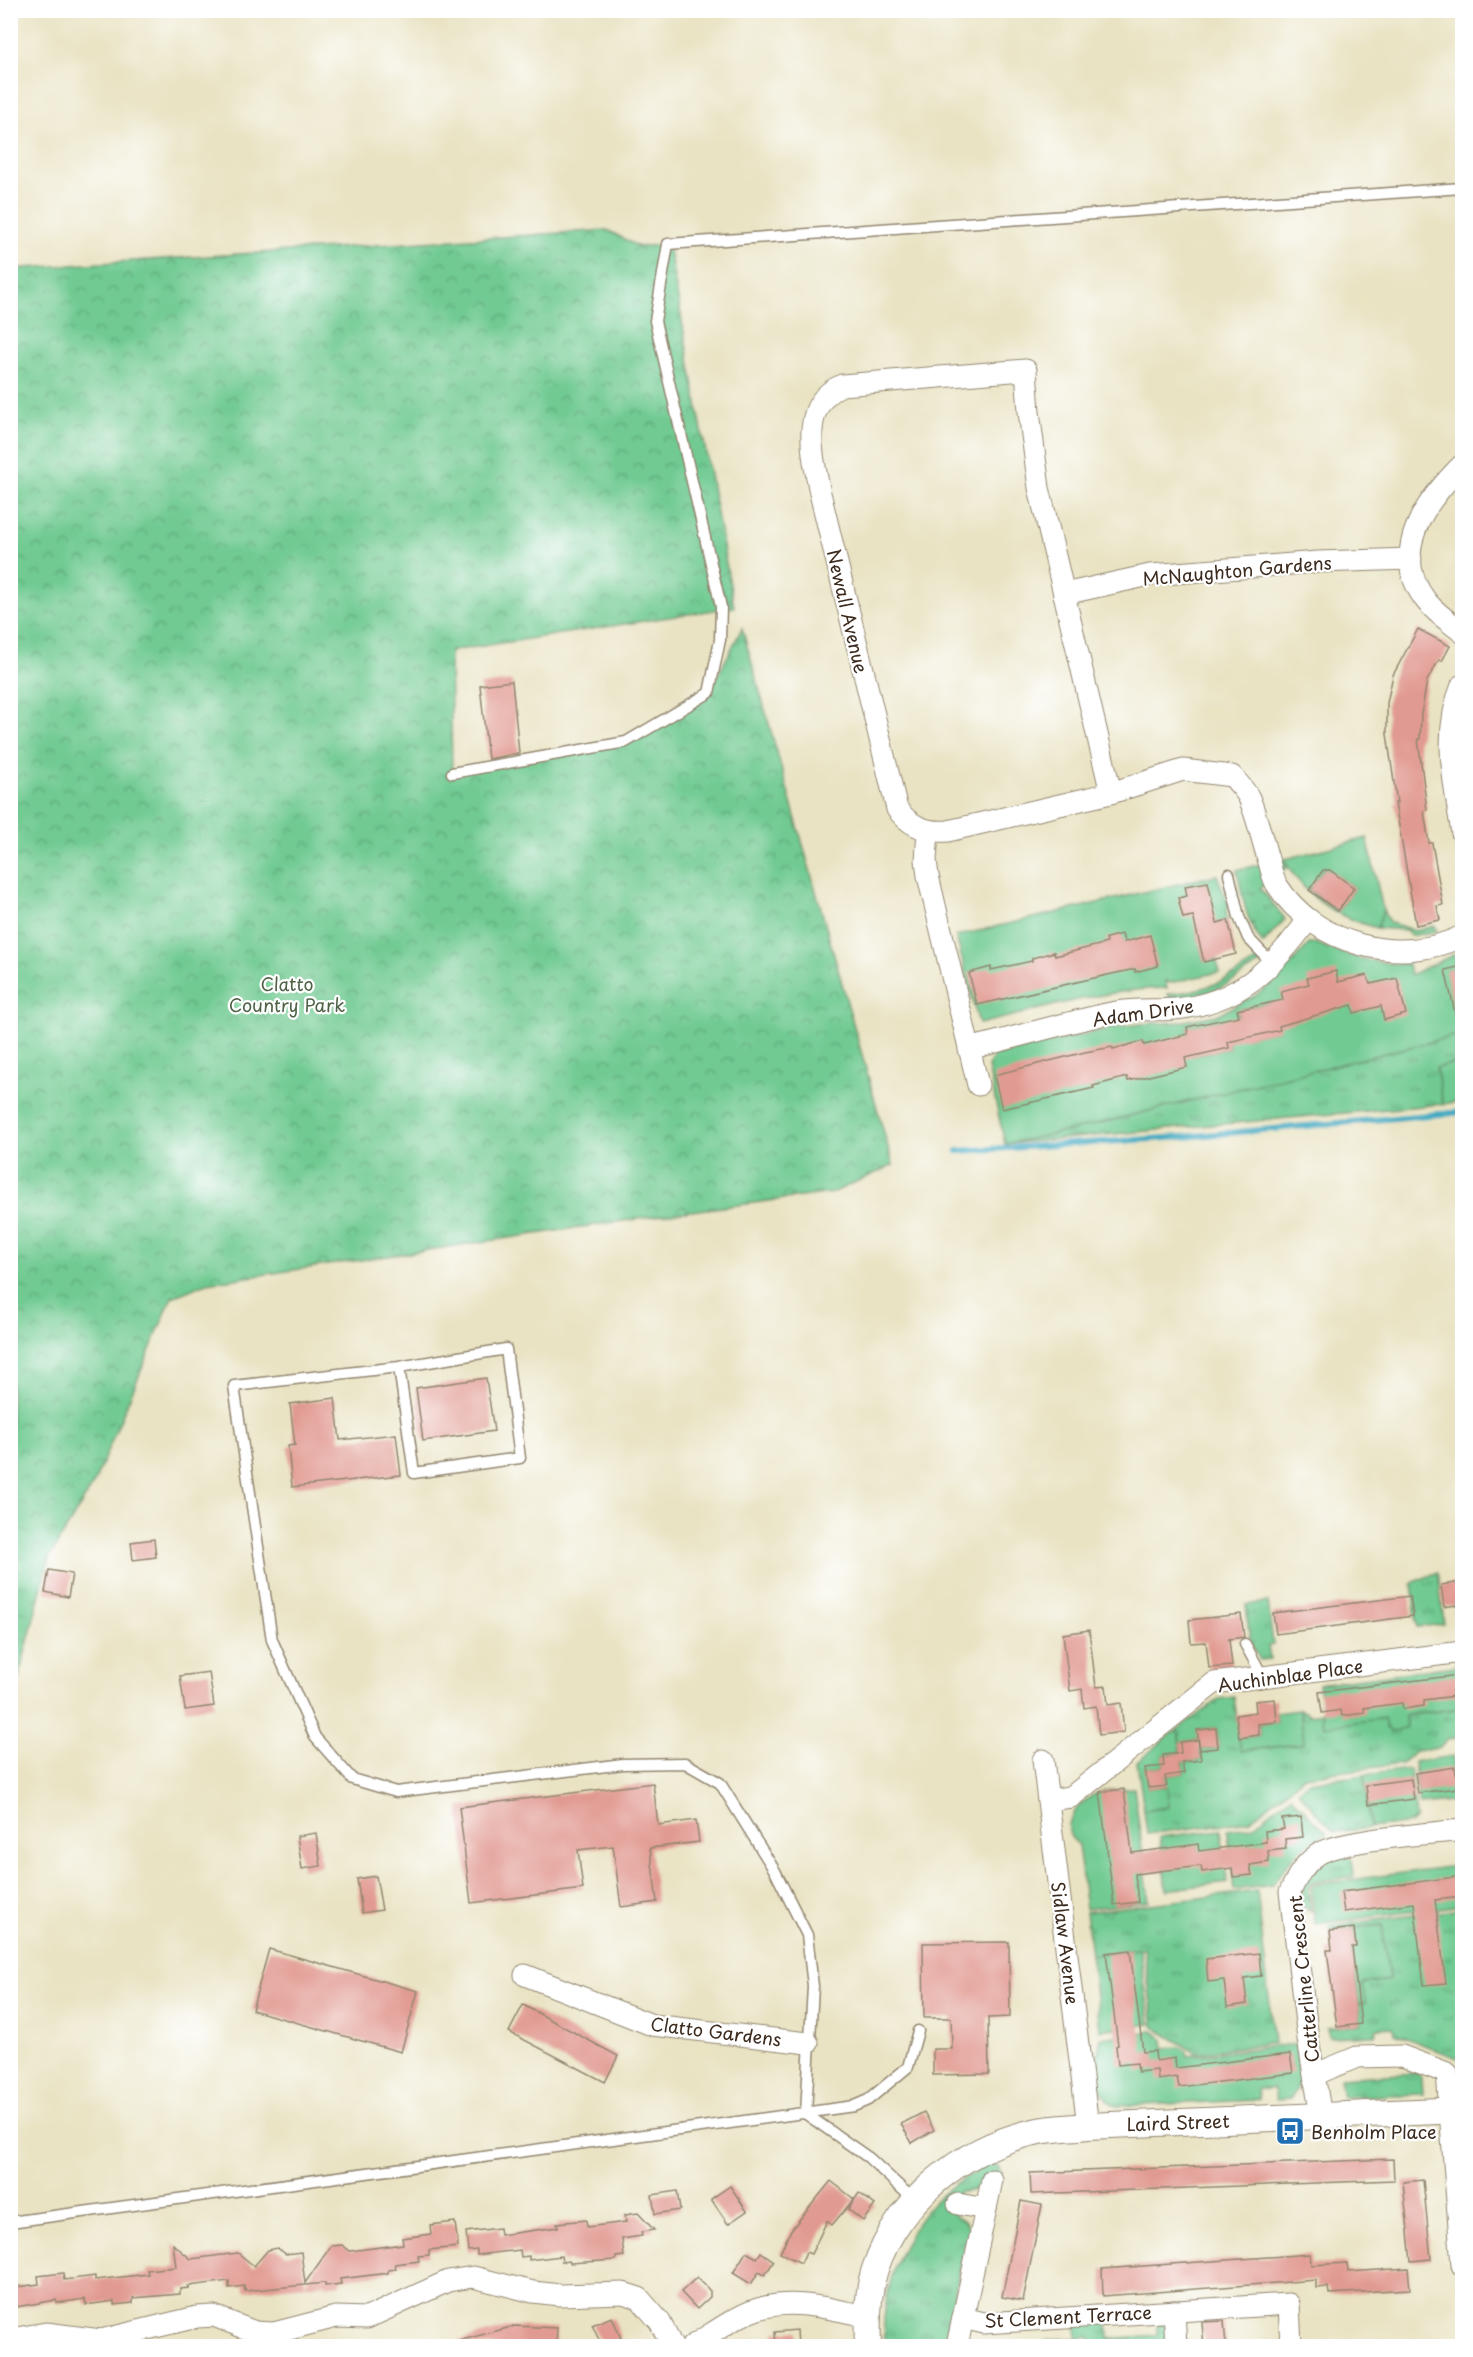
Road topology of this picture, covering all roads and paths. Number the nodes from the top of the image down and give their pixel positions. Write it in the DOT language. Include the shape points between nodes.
graph roads {
  1 [pos="1462,188"];
  2 [pos="1462,465"];
  3 [pos="1411,559"];
  4 [pos="1064,594"];
  5 [pos="1462,632"];
  6 [pos="1462,685"];
  7 [pos="452,773"];
  8 [pos="1111,793"];
  9 [pos="928,831"];
  10 [pos="1462,833"];
  11 [pos="1229,874"];
  12 [pos="1308,920"];
  13 [pos="1462,936"];
  14 [pos="1273,964"];
  15 [pos="969,1049"];
  16 [pos="978,1085"];
  17 [pos="399,1367"];
  18 [pos="1245,1644"];
  19 [pos="1462,1652"];
  20 [pos="1263,1677"];
  21 [pos="1043,1760"];
  22 [pos="1048,1800"];
  23 [pos="1462,1830"];
  24 [pos="525,1975"];
  25 [pos="918,2031"];
  26 [pos="808,2043"];
  27 [pos="1314,2075"];
  28 [pos="1455,2075"];
  29 [pos="1457,2110"];
  30 [pos="806,2114"];
  31 [pos="1321,2116"];
  32 [pos="1088,2126"];
  33 [pos="992,2180"];
  34 [pos="914,2200"];
  35 [pos="958,2204"];
  36 [pos="986,2210"];
  37 [pos="10,2222"];
  38 [pos="1462,2265"];
  39 [pos="1174,2311"];
  40 [pos="867,2316"];
  41 [pos="963,2318"];
  42 [pos="10,2339"];
  43 [pos="275,2340"];
  44 [pos="672,2346"];
  45 [pos="692,2346"];
  46 [pos="868,2346"];
  47 [pos="957,2346"];
  48 [pos="1176,2346"];
  49 [pos="1291,2346"];
  1 -- 7 [label="lane" via="668,244 655,321 721,607 720,640 709,693 626,742"];
  2 -- 3 [label="street" via="1420,517"];
  3 -- 4 [label="street, McNaughton Gardens" via="1150,575"];
  3 -- 5 [label="street" via="1415,580 1426,600"];
  4 -- 8 [label="street"];
  4 -- 9 [label="street, Newall Avenue" via="1039,488 1026,370 842,385 822,398 812,419 820,493 897,808 910,823"];
  6 -- 10 [label="street" via="1450,730 1450,759"];
  8 -- 9 [label="street" via="948,831"];
  8 -- 12 [label="street" via="1184,770 1232,776 1248,796 1276,884"];
  9 -- 15 [label="street" via="928,876"];
  11 -- 14 [label="lane" via="1248,938"];
  12 -- 13 [label="street" via="1339,937 1373,948 1428,949"];
  12 -- 14 [label="street, Adam Drive"];
  14 -- 15 [label="street, Adam Drive" via="1235,991 1198,1005 1112,1013"];
  15 -- 16 [label="street"];
  17 -- 17 [label="lane" via="506,1348 520,1458 414,1473"];
  17 -- 26 [label="lane" via="234,1386 272,1640 315,1737 352,1779 396,1792 623,1764 685,1763 720,1783 775,1872 807,1935 813,1986"];
  18 -- 20 [label="lane"];
  19 -- 20 [label="street, Auchinblae Place"];
  20 -- 22 [label="street, Auchinblae Place" via="1214,1683 1071,1797"];
  21 -- 22 [label="street, Sidlaw Avenue"];
  22 -- 32 [label="street, Sidlaw Avenue"];
  23 -- 27 [label="street, Catterline Crescent" via="1342,1845 1318,1854 1300,1870 1290,1892"];
  24 -- 26 [label="street, Clatto Gardens" via="652,2025"];
  25 -- 30 [label="lane" via="908,2067 868,2100"];
  26 -- 30 [label="lane"];
  27 -- 28 [label="street" via="1357,2057 1390,2056 1401,2056"];
  27 -- 31 [label="street, Catterline Crescent"];
  28 -- 29 [label="street"];
  29 -- 31 [label="street, Laird Street"];
  29 -- 38 [label="street"];
  30 -- 34 [label="lane" via="870,2158"];
  30 -- 37 [label="lane"];
  31 -- 32 [label="street, Laird Street"];
  32 -- 34 [label="street, Laird Street" via="1035,2132 1000,2142 956,2164"];
  33 -- 36 [label="street"];
  34 -- 40 [label="street, Laird Street" via="889,2235 874,2271"];
  35 -- 36 [label="street"];
  36 -- 41 [label="street"];
  39 -- 41 [label="street, St Clement Terrace" via="984,2323"];
  39 -- 48 [label="street, St Clement Terrace"];
  39 -- 49 [label="street, St Clement Terrace" via="1289,2304"];
  40 -- 45 [label="street" via="796,2304 765,2307 742,2315"];
  40 -- 46 [label="street, Laird Street"];
  41 -- 47 [label="street"];
  42 -- 43 [label="street" via="46,2333 100,2340 214,2316"];
  43 -- 44 [label="street" via="336,2317 367,2318 448,2281 473,2277 533,2292 623,2293 639,2298 660,2322"];
}
